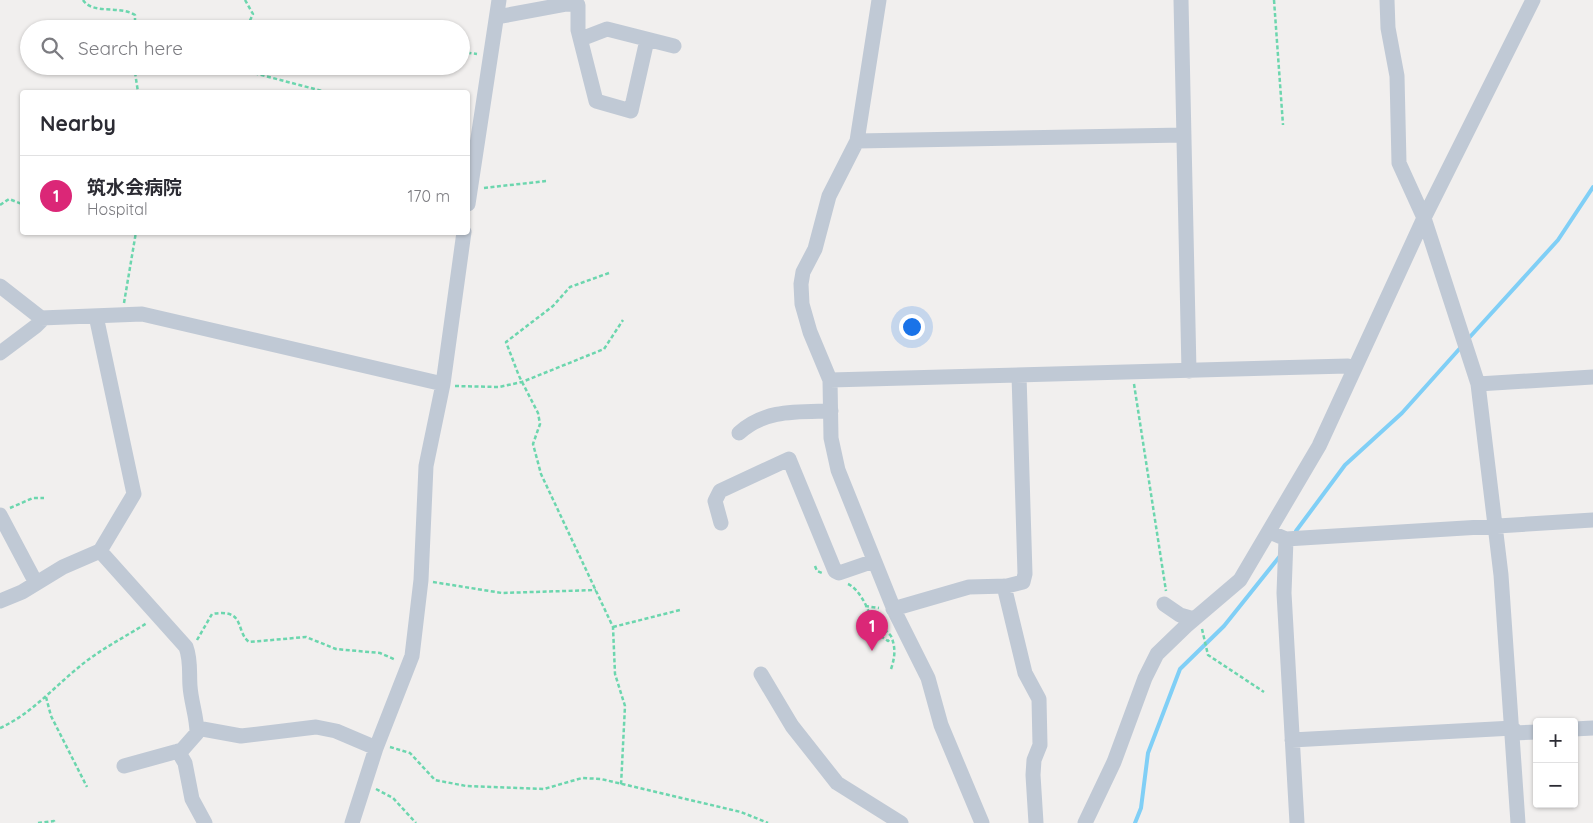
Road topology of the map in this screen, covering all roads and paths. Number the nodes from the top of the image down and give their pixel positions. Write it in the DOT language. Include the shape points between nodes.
graph roads {
  1 [pos="83,0"];
  2 [pos="245,0"];
  3 [pos="499,0"];
  4 [pos="879,0"];
  5 [pos="1181,0"];
  6 [pos="1274,0"];
  7 [pos="1387,0"];
  8 [pos="1533,0"];
  9 [pos="567,2"];
  10 [pos="497,17"];
  11 [pos="134,20"];
  12 [pos="250,20"];
  13 [pos="581,39"];
  14 [pos="647,40"];
  15 [pos="674,46"];
  16 [pos="135,75"];
  17 [pos="261,75"];
  18 [pos="138,90"];
  19 [pos="318,90"];
  20 [pos="1283,125"];
  21 [pos="1184,135"];
  22 [pos="857,141"];
  23 [pos="546,181"];
  24 [pos="470,185"];
  25 [pos="470,197"];
  26 [pos="20,203"];
  27 [pos="0,204"];
  28 [pos="1424,218"];
  29 [pos="136,235"];
  30 [pos="464,235"];
  31 [pos="609,273"];
  32 [pos="0,286"];
  33 [pos="124,314"];
  34 [pos="96,316"];
  35 [pos="44,318"];
  36 [pos="623,320"];
  37 [pos="0,353"];
  38 [pos="1348,366"];
  39 [pos="1189,371"];
  40 [pos="1132,372"];
  41 [pos="1018,375"];
  42 [pos="1593,377"];
  43 [pos="830,380"];
  44 [pos="522,382"];
  45 [pos="443,384"];
  46 [pos="1478,384"];
  47 [pos="831,411"];
  48 [pos="739,433"];
  49 [pos="44,498"];
  50 [pos="4,512"];
  51 [pos="1593,520"];
  52 [pos="721,523"];
  53 [pos="1495,526"];
  54 [pos="1270,532"];
  55 [pos="1286,539"];
  56 [pos="100,551"];
  57 [pos="874,561"];
  58 [pos="815,566"];
  59 [pos="824,574"];
  60 [pos="421,580"];
  61 [pos="36,582"];
  62 [pos="846,584"];
  63 [pos="1004,586"];
  64 [pos="596,590"];
  65 [pos="0,601"];
  66 [pos="1167,606"];
  67 [pos="893,609"];
  68 [pos="680,610"];
  69 [pos="158,616"];
  70 [pos="1195,618"];
  71 [pos="612,627"];
  72 [pos="872,627"];
  73 [pos="892,638"];
  74 [pos="188,653"];
  75 [pos="408,666"];
  76 [pos="891,669"];
  77 [pos="761,674"];
  78 [pos="1264,692"];
  79 [pos="46,697"];
  80 [pos="0,728"];
  81 [pos="197,728"];
  82 [pos="1593,728"];
  83 [pos="1578,729"];
  84 [pos="1513,730"];
  85 [pos="1533,732"];
  86 [pos="1292,740"];
  87 [pos="377,746"];
  88 [pos="178,751"];
  89 [pos="124,766"];
  90 [pos="364,784"];
  91 [pos="622,785"];
  92 [pos="87,787"];
  93 [pos="38,823"];
  94 [pos="55,823"];
  95 [pos="206,823"];
  96 [pos="352,823"];
  97 [pos="416,823"];
  98 [pos="768,823"];
  99 [pos="901,823"];
  100 [pos="982,823"];
  101 [pos="1036,823"];
  102 [pos="1085,823"];
  103 [pos="1297,823"];
  104 [pos="1518,823"];
  1 -- 11 [label="path" via="89,6 128,11"];
  2 -- 12 [label="path" via="253,14"];
  3 -- 10 [label="street"];
  4 -- 22 [label="street"];
  5 -- 21 [label="street"];
  6 -- 20 [label="path"];
  7 -- 28 [label="street" via="1388,28 1397,76 1399,163"];
  8 -- 28 [label="street"];
  9 -- 10 [label="street"];
  9 -- 13 [label="street" via="578,5"];
  10 -- 24 [label="street"];
  13 -- 14 [label="street" via="607,30"];
  13 -- 14 [label="street" via="596,101 632,111"];
  14 -- 15 [label="street"];
  16 -- 18 [label="path"];
  17 -- 19 [label="path"];
  21 -- 22 [label="street"];
  21 -- 39 [label="street"];
  22 -- 43 [label="street" via="829,196 816,249 800,284 810,332"];
  23 -- 25 [label="path"];
  26 -- 27 [label="path" via="9,199"];
  28 -- 46 [label="street"];
  28 -- 54 [label="street" via="1319,446"];
  29 -- 33 [label="path"];
  30 -- 45 [label="street"];
  31 -- 44 [label="path" via="570,287 553,306 506,342"];
  32 -- 35 [label="street"];
  33 -- 34 [label="street"];
  33 -- 45 [label="street" via="142,314"];
  34 -- 35 [label="street"];
  34 -- 56 [label="street" via="134,494"];
  35 -- 37 [label="street"];
  36 -- 44 [label="path" via="604,350"];
  38 -- 39 [label="street"];
  39 -- 40 [label="street"];
  40 -- 41 [label="street"];
  40 -- 66 [label="path"];
  41 -- 43 [label="street"];
  41 -- 63 [label="street" via="1025,574 1023,582"];
  42 -- 46 [label="street"];
  43 -- 47 [label="street"];
  44 -- 45 [label="path" via="474,388"];
  44 -- 64 [label="path" via="538,413 540,424 533,444 541,474"];
  45 -- 60 [label="street" via="426,466"];
  46 -- 53 [label="street"];
  47 -- 48 [label="street" via="769,416 751,422"];
  47 -- 57 [label="street" via="831,438 838,470"];
  49 -- 50 [label="path" via="32,498"];
  50 -- 61 [label="street"];
  51 -- 53 [label="street"];
  52 -- 57 [label="street" via="715,501 720,492 790,459 835,571 839,573"];
  53 -- 55 [label="street"];
  53 -- 84 [label="street"];
  54 -- 55 [label="street"];
  54 -- 70 [label="street" via="1240,580"];
  55 -- 86 [label="street" via="1284,593"];
  56 -- 61 [label="street"];
  56 -- 69 [label="street"];
  57 -- 67 [label="street"];
  58 -- 59 [label="path"];
  60 -- 64 [label="path" via="502,593"];
  60 -- 75 [label="street"];
  61 -- 65 [label="street"];
  62 -- 72 [label="path" via="853,586 860,597"];
  63 -- 67 [label="street" via="969,587"];
  63 -- 101 [label="street" via="1025,673 1039,699 1040,745 1033,775"];
  64 -- 71 [label="path"];
  66 -- 70 [label="street" via="1180,615"];
  67 -- 100 [label="street" via="928,678 941,724"];
  68 -- 71 [label="path"];
  69 -- 74 [label="street"];
  69 -- 79 [label="path" via="80,666"];
  70 -- 78 [label="path" via="1208,655"];
  70 -- 102 [label="street" via="1157,654 1114,762"];
  71 -- 91 [label="path" via="615,674 625,706"];
  72 -- 73 [label="path" via="882,627"];
  72 -- 73 [label="path" via="868,629 870,634 888,641"];
  73 -- 76 [label="path" via="895,646"];
  74 -- 75 [label="path" via="212,614 220,613 236,619 249,642 306,637 336,649 386,655"];
  74 -- 81 [label="street"];
  75 -- 87 [label="street"];
  77 -- 99 [label="street" via="792,726 837,783"];
  79 -- 80 [label="path"];
  79 -- 92 [label="path" via="51,716"];
  81 -- 87 [label="street" via="241,736 316,727"];
  81 -- 88 [label="street" via="192,741"];
  82 -- 83 [label="street"];
  84 -- 85 [label="street"];
  84 -- 86 [label="street"];
  84 -- 104 [label="street"];
  86 -- 103 [label="street"];
  87 -- 90 [label="street"];
  87 -- 91 [label="path" via="410,753 434,780 466,786 544,789 582,778"];
  88 -- 89 [label="street"];
  88 -- 95 [label="street" via="185,763 192,799"];
  90 -- 96 [label="street"];
  90 -- 97 [label="path" via="394,798"];
  91 -- 98 [label="path" via="741,812"];
  93 -- 94 [label="path"];
}
